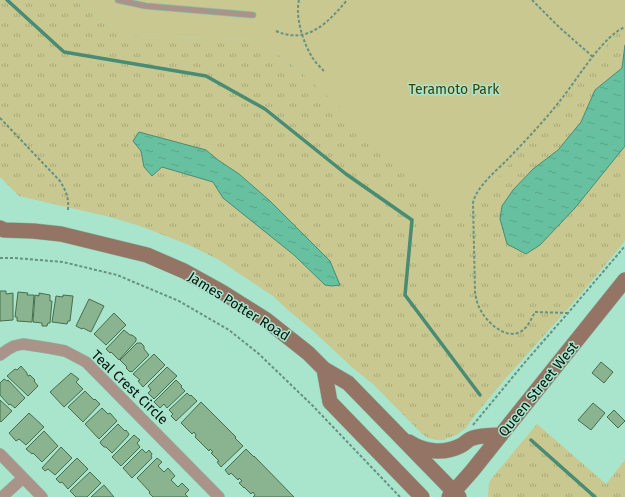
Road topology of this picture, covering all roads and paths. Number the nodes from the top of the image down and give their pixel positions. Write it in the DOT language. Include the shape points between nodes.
graph roads {
  1 [pos="118,0"];
  2 [pos="299,0"];
  3 [pos="347,0"];
  4 [pos="532,0"];
  5 [pos="253,15"];
  6 [pos="625,27"];
  7 [pos="276,31"];
  8 [pos="303,35"];
  9 [pos="593,57"];
  10 [pos="324,71"];
  11 [pos="0,118"];
  12 [pos="68,210"];
  13 [pos="1,230"];
  14 [pos="625,246"];
  15 [pos="0,258"];
  16 [pos="625,280"];
  17 [pos="568,313"];
  18 [pos="0,355"];
  19 [pos="324,369"];
  20 [pos="472,426"];
  21 [pos="396,433"];
  22 [pos="501,435"];
  23 [pos="0,454"];
  24 [pos="23,478"];
  25 [pos="454,495"];
  26 [pos="2,497"];
  27 [pos="42,497"];
  28 [pos="219,497"];
  29 [pos="400,497"];
  30 [pos="422,497"];
  1 -- 5 [label="lane" via="146,6"];
  2 -- 8 [label="path" via="298,16"];
  3 -- 8 [label="path" via="320,28"];
  4 -- 9 [label="path"];
  6 -- 9 [label="path" via="612,35"];
  7 -- 8 [label="path" via="292,36"];
  8 -- 10 [label="path" via="312,57"];
  9 -- 17 [label="path" via="546,118 479,188 472,204 475,292 478,306 484,316 498,329 514,334 524,330 535,312"];
  11 -- 12 [label="path" via="60,181 66,190"];
  13 -- 19 [label="main road, James Potter Road" via="61,234 147,255 184,271 265,319 308,352"];
  14 -- 17 [label="path"];
  15 -- 29 [label="path" via="64,262 117,275 179,301 229,330 260,354"];
  16 -- 22 [label="main road, Queen Street West"];
  17 -- 20 [label="path"];
  18 -- 28 [label="street, Teal Crest Circle" via="14,346 23,344 64,351 86,362"];
  19 -- 21 [label="main road, James Potter Road" via="348,383"];
  19 -- 30 [label="main road" via="330,402"];
  21 -- 22 [label="main road" via="429,451 456,448 472,438"];
  21 -- 25 [label="main road, James Potter Road"];
  22 -- 25 [label="main road, Queen Street West"];
  23 -- 24 [label="street"];
  24 -- 26 [label="street"];
  24 -- 27 [label="street"];
}
